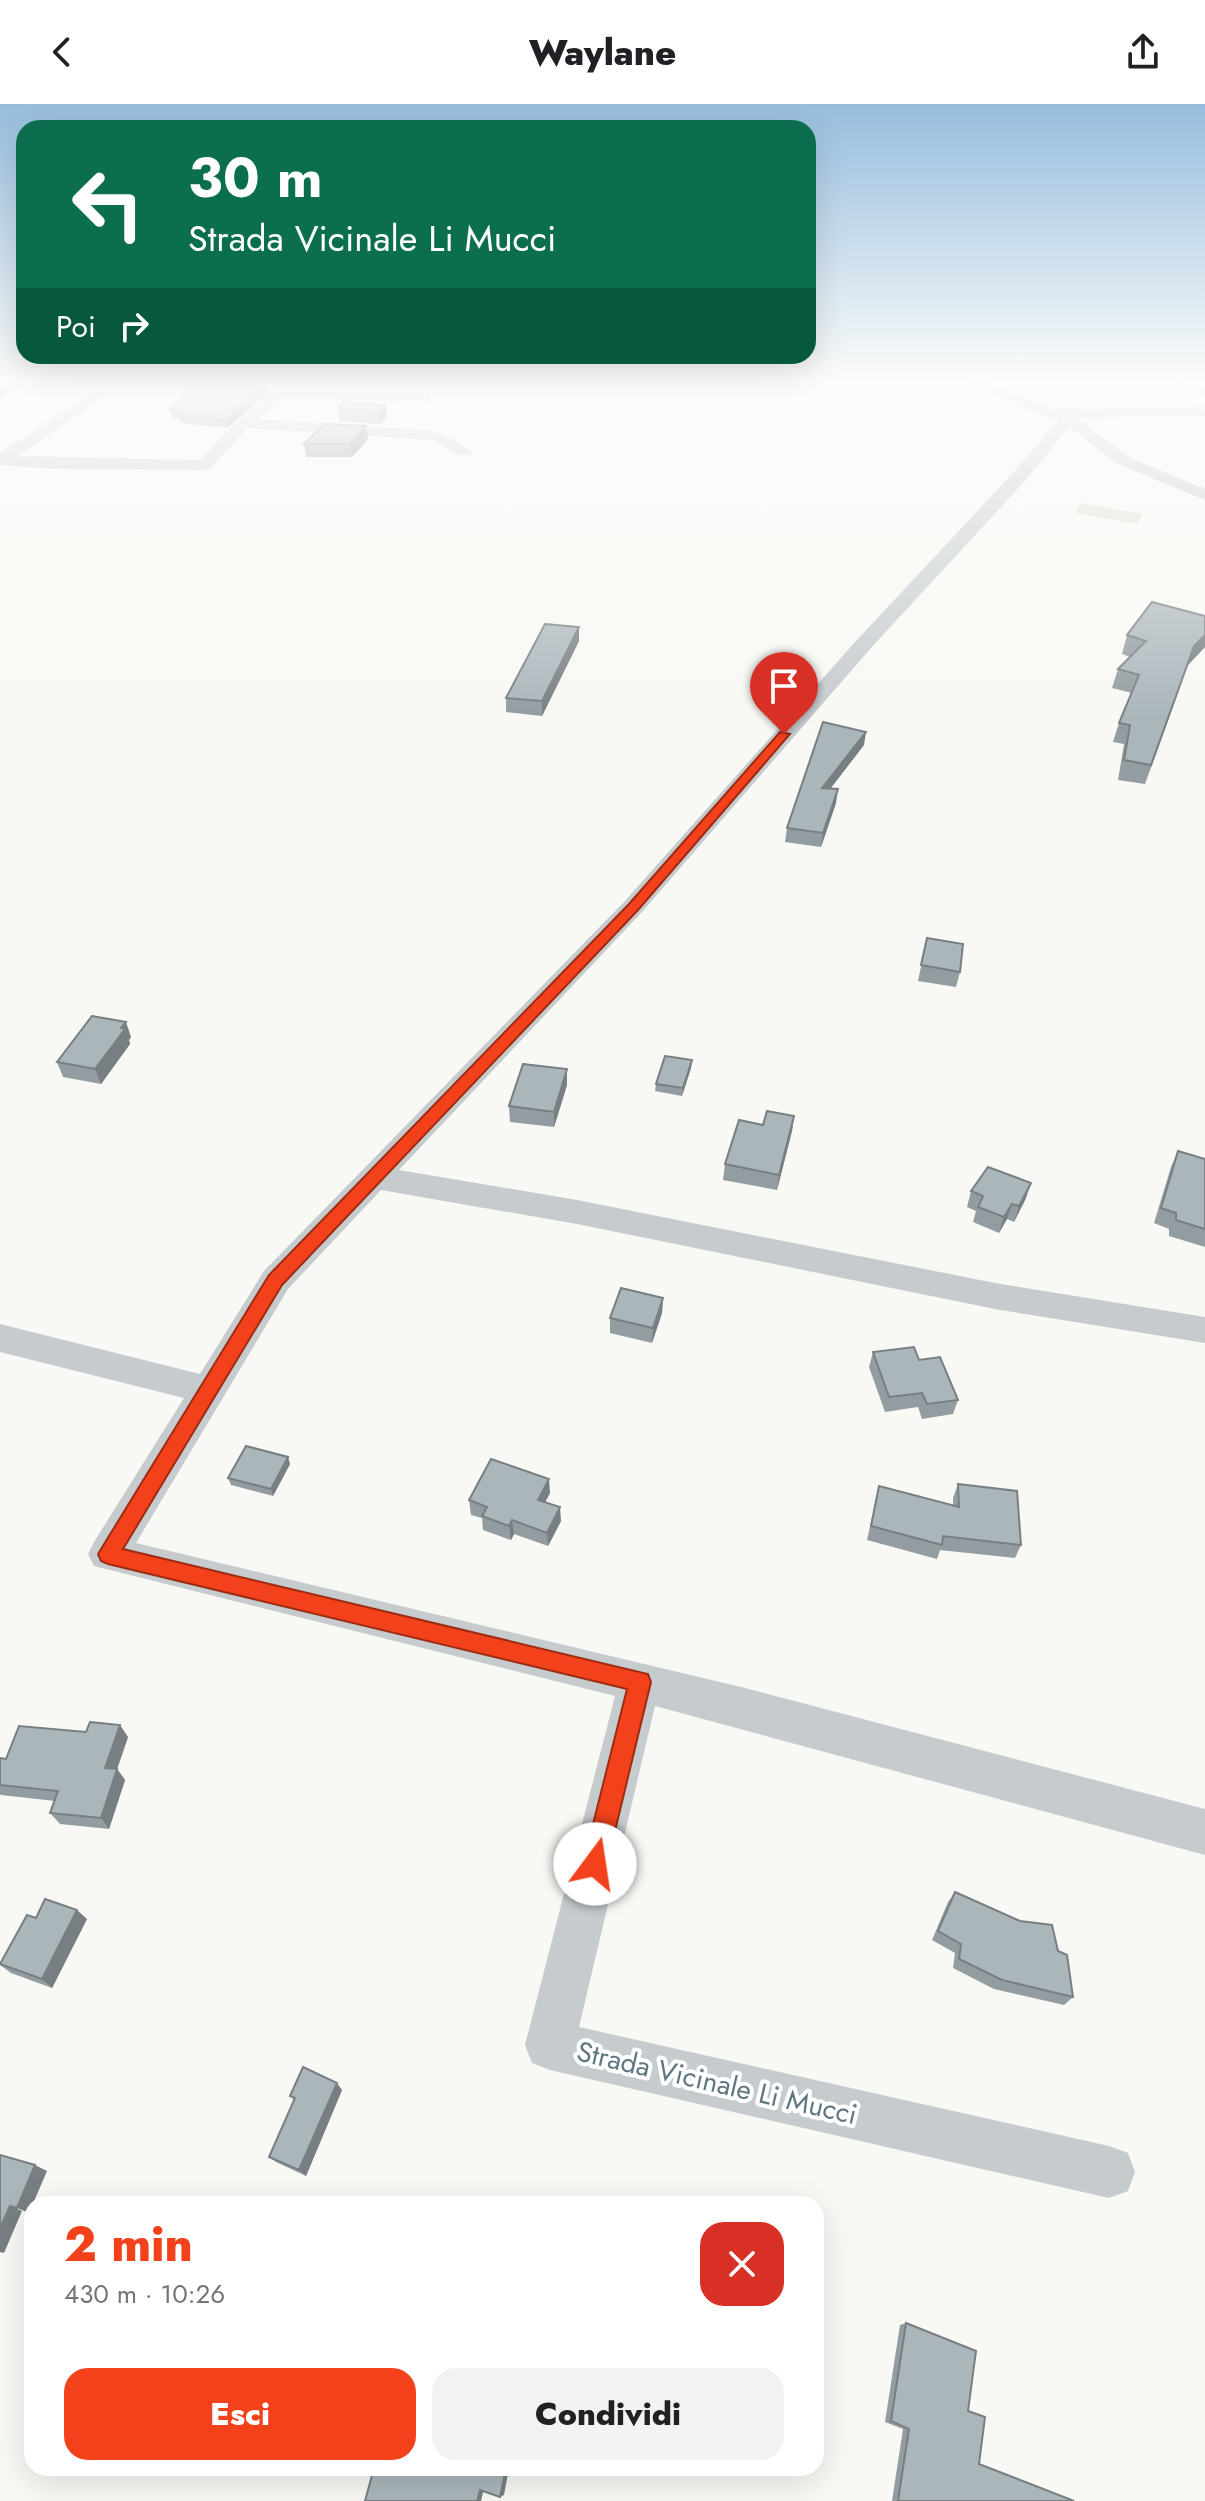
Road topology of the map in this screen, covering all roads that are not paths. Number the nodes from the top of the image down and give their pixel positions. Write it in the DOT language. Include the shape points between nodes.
graph roads {
  1 [pos="1003,494"];
  2 [pos="373,1177"];
  3 [pos="1205,1330"];
  4 [pos="0,1338"];
  5 [pos="208,1390"];
  6 [pos="640,1682"];
  7 [pos="1205,1832"];
  8 [pos="1109,2172"];
  1 -- 2 [label="street" via="633,907"];
  2 -- 3 [label="street" via="995,1296"];
  2 -- 5 [label="street" via="276,1280"];
  4 -- 5 [label="street"];
  5 -- 6 [label="street" via="108,1554"];
  6 -- 7 [label="street"];
  6 -- 8 [label="street, Strada Vicinale Li Mucci" via="550,2045"];
}
